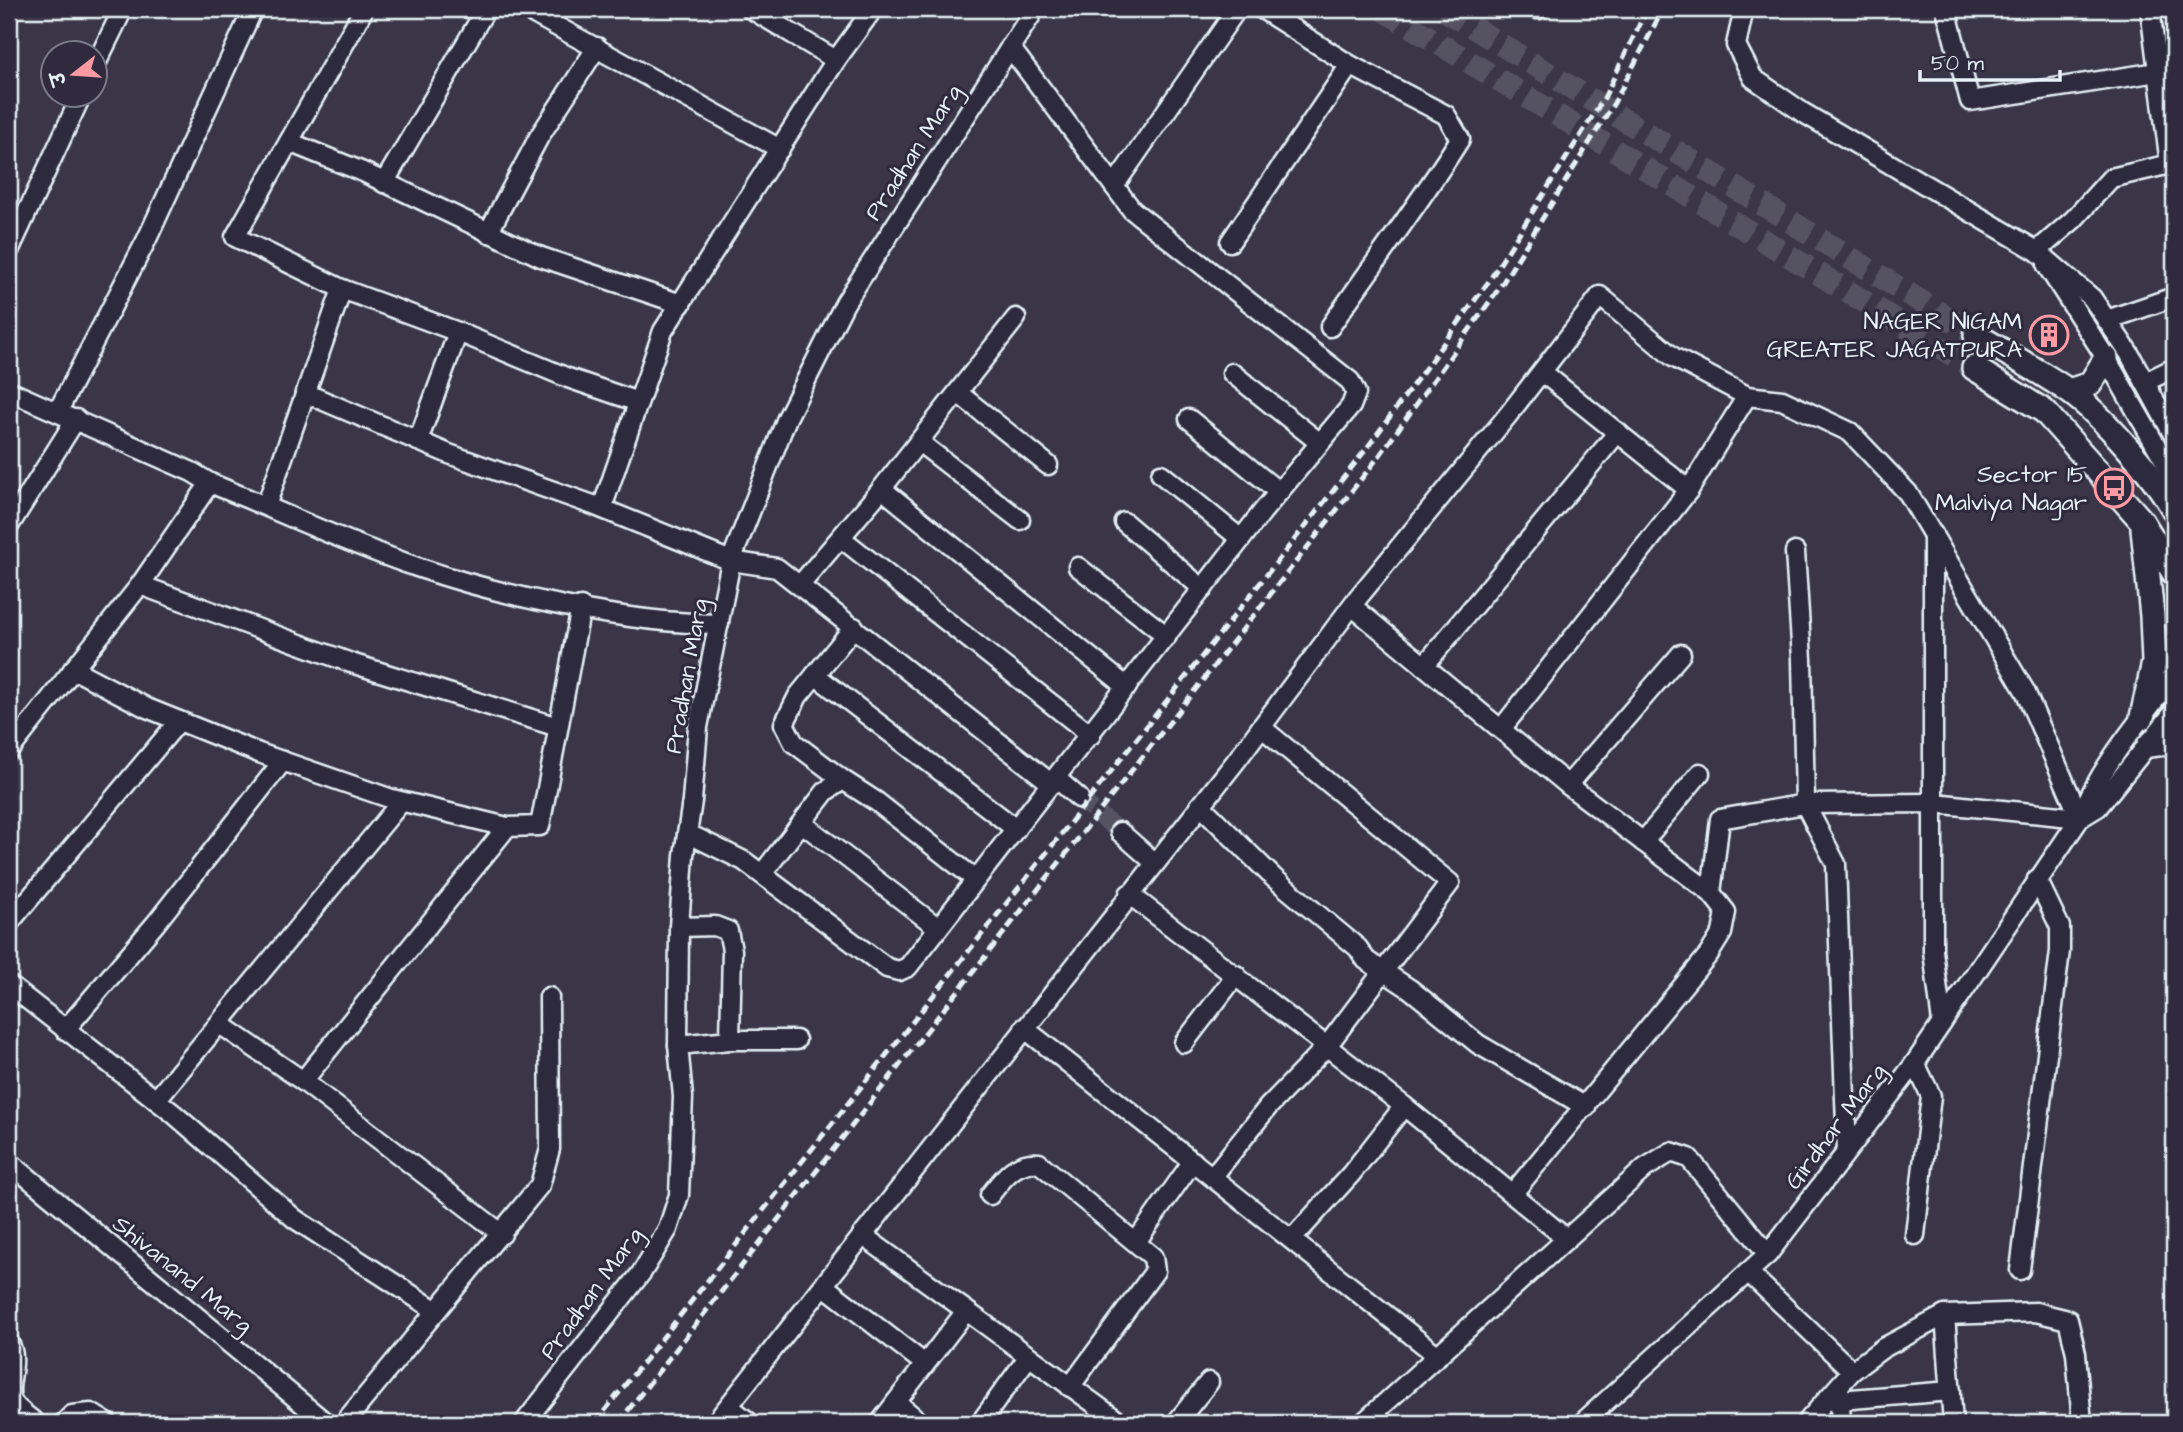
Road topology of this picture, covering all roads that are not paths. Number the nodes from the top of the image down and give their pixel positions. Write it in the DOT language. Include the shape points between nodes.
graph roads {
  1 [pos="123,9"];
  2 [pos="253,9"];
  3 [pos="364,9"];
  4 [pos="486,9"];
  5 [pos="525,9"];
  6 [pos="751,9"];
  7 [pos="873,9"];
  8 [pos="1035,9"];
  9 [pos="1237,9"];
  10 [pos="1262,9"];
  11 [pos="1744,9"];
  12 [pos="1946,9"];
  13 [pos="2150,9"];
  14 [pos="108,40"];
  15 [pos="597,47"];
  16 [pos="1010,47"];
  17 [pos="836,60"];
  18 [pos="1350,65"];
  19 [pos="2158,72"];
  20 [pos="75,108"];
  21 [pos="289,142"];
  22 [pos="780,149"];
  23 [pos="2172,163"];
  24 [pos="384,183"];
  25 [pos="1115,186"];
  26 [pos="488,233"];
  27 [pos="1230,242"];
  28 [pos="9,251"];
  29 [pos="2037,251"];
  30 [pos="342,289"];
  31 [pos="2174,296"];
  32 [pos="681,304"];
  33 [pos="1016,318"];
  34 [pos="2107,320"];
  35 [pos="1330,327"];
  36 [pos="458,332"];
  37 [pos="1976,335"];
  38 [pos="2106,358"];
  39 [pos="1974,368"];
  40 [pos="2174,368"];
  41 [pos="1542,372"];
  42 [pos="1232,373"];
  43 [pos="2145,382"];
  44 [pos="9,391"];
  45 [pos="2069,391"];
  46 [pos="305,393"];
  47 [pos="958,393"];
  48 [pos="1746,396"];
  49 [pos="638,402"];
  50 [pos="58,411"];
  51 [pos="76,419"];
  52 [pos="1189,419"];
  53 [pos="1618,432"];
  54 [pos="2174,436"];
  55 [pos="418,441"];
  56 [pos="919,442"];
  57 [pos="1320,443"];
  58 [pos="1048,465"];
  59 [pos="1161,474"];
  60 [pos="2174,477"];
  61 [pos="210,483"];
  62 [pos="882,489"];
  63 [pos="1689,489"];
  64 [pos="1279,492"];
  65 [pos="266,506"];
  66 [pos="602,508"];
  67 [pos="2174,510"];
  68 [pos="1020,520"];
  69 [pos="2141,520"];
  70 [pos="10,522"];
  71 [pos="1124,522"];
  72 [pos="1933,534"];
  73 [pos="841,538"];
  74 [pos="1241,540"];
  75 [pos="1795,552"];
  76 [pos="731,561"];
  77 [pos="1078,567"];
  78 [pos="2174,573"];
  79 [pos="139,585"];
  80 [pos="800,585"];
  81 [pos="1203,589"];
  82 [pos="1352,606"];
  83 [pos="582,607"];
  84 [pos="719,624"];
  85 [pos="854,627"];
  86 [pos="1167,636"];
  87 [pos="1681,654"];
  88 [pos="1424,666"];
  89 [pos="74,669"];
  90 [pos="2174,675"];
  91 [pos="815,676"];
  92 [pos="1127,687"];
  93 [pos="2174,712"];
  94 [pos="2142,717"];
  95 [pos="179,721"];
  96 [pos="558,727"];
  97 [pos="1261,727"];
  98 [pos="1502,728"];
  99 [pos="1091,735"];
  100 [pos="2174,741"];
  101 [pos="2149,745"];
  102 [pos="9,751"];
  103 [pos="283,761"];
  104 [pos="1700,773"];
  105 [pos="843,780"];
  106 [pos="1054,781"];
  107 [pos="1568,785"];
  108 [pos="1079,798"];
  109 [pos="401,802"];
  110 [pos="1934,803"];
  111 [pos="1805,804"];
  112 [pos="1200,805"];
  113 [pos="2080,818"];
  114 [pos="802,823"];
  115 [pos="507,827"];
  116 [pos="1016,829"];
  117 [pos="1119,832"];
  118 [pos="687,833"];
  119 [pos="1643,842"];
  120 [pos="1154,862"];
  121 [pos="762,874"];
  122 [pos="975,879"];
  123 [pos="2037,879"];
  124 [pos="1710,893"];
  125 [pos="1129,894"];
  126 [pos="9,923"];
  127 [pos="679,927"];
  128 [pos="937,927"];
  129 [pos="1384,971"];
  130 [pos="1236,975"];
  131 [pos="9,985"];
  132 [pos="548,997"];
  133 [pos="1942,1023"];
  134 [pos="220,1024"];
  135 [pos="1024,1028"];
  136 [pos="65,1030"];
  137 [pos="730,1040"];
  138 [pos="796,1040"];
  139 [pos="1184,1043"];
  140 [pos="678,1045"];
  141 [pos="1327,1046"];
  142 [pos="1915,1063"];
  143 [pos="303,1081"];
  144 [pos="156,1100"];
  145 [pos="1404,1106"];
  146 [pos="1586,1107"];
  147 [pos="1847,1151"];
  148 [pos="1193,1161"];
  149 [pos="9,1162"];
  150 [pos="1213,1176"];
  151 [pos="1513,1194"];
  152 [pos="990,1195"];
  153 [pos="502,1234"];
  154 [pos="862,1235"];
  155 [pos="1915,1235"];
  156 [pos="1292,1239"];
  157 [pos="1567,1239"];
  158 [pos="1136,1242"];
  159 [pos="1768,1254"];
  160 [pos="2020,1270"];
  161 [pos="1748,1272"];
  162 [pos="824,1286"];
  163 [pos="435,1310"];
  164 [pos="966,1311"];
  165 [pos="1945,1315"];
  166 [pos="9,1343"];
  167 [pos="1029,1356"];
  168 [pos="1438,1356"];
  169 [pos="925,1364"];
  170 [pos="1852,1371"];
  171 [pos="1209,1382"];
  172 [pos="1070,1387"];
  173 [pos="1951,1391"];
  174 [pos="1839,1393"];
  175 [pos="896,1402"];
  176 [pos="730,1407"];
  177 [pos="529,1420"];
  178 [pos="36,1423"];
  179 [pos="64,1423"];
  180 [pos="107,1423"];
  181 [pos="326,1423"];
  182 [pos="344,1423"];
  183 [pos="715,1423"];
  184 [pos="750,1423"];
  185 [pos="880,1423"];
  186 [pos="921,1423"];
  187 [pos="980,1423"];
  188 [pos="1121,1423"];
  189 [pos="1176,1423"];
  190 [pos="1363,1423"];
  191 [pos="1582,1423"];
  192 [pos="1806,1423"];
  193 [pos="1841,1423"];
  194 [pos="1953,1423"];
  195 [pos="2082,1423"];
  1 -- 14 [label="street"];
  2 -- 50 [label="street" via="147,239"];
  3 -- 21 [label="street"];
  4 -- 24 [label="street"];
  5 -- 15 [label="street"];
  6 -- 17 [label="street"];
  7 -- 17 [label="street"];
  8 -- 16 [label="street, Pradhan Marg"];
  9 -- 25 [label="street"];
  10 -- 18 [label="street"];
  11 -- 29 [label="street" via="1736,46 1753,78 1802,112"];
  12 -- 19 [label="street" via="1970,101"];
  13 -- 19 [label="street"];
  15 -- 22 [label="street"];
  15 -- 26 [label="street" via="539,137"];
  16 -- 25 [label="street"];
  16 -- 76 [label="street, Pradhan Marg" via="845,303 787,418"];
  17 -- 22 [label="street"];
  18 -- 27 [label="street"];
  18 -- 35 [label="street" via="1446,115 1460,139"];
  19 -- 23 [label="street"];
  20 -- 28 [label="street"];
  21 -- 24 [label="street"];
  21 -- 30 [label="street" via="235,237"];
  22 -- 32 [label="street"];
  23 -- 29 [label="street" via="2111,178"];
  24 -- 26 [label="street"];
  25 -- 57 [label="street" via="1132,210 1350,381 1356,393 1351,407"];
  26 -- 32 [label="street" via="541,257"];
  29 -- 34 [label="street" via="2092,298"];
  29 -- 38 [label="street"];
  30 -- 36 [label="street"];
  30 -- 46 [label="street"];
  31 -- 34 [label="street"];
  32 -- 49 [label="street" via="663,331"];
  33 -- 47 [label="street"];
  34 -- 43 [label="street"];
  36 -- 49 [label="street"];
  36 -- 55 [label="street"];
  37 -- 45 [label="main road"];
  38 -- 45 [label="main road" via="2090,384"];
  38 -- 60 [label="street"];
  39 -- 69 [label="main road" via="2044,411"];
  40 -- 43 [label="street"];
  41 -- 48 [label="street" via="1600,296 1673,357"];
  41 -- 53 [label="street"];
  41 -- 82 [label="street"];
  42 -- 57 [label="street"];
  43 -- 54 [label="street"];
  44 -- 50 [label="street"];
  45 -- 67 [label="main road" via="2121,443"];
  46 -- 55 [label="street"];
  46 -- 65 [label="street"];
  47 -- 56 [label="street"];
  47 -- 58 [label="street"];
  48 -- 63 [label="street"];
  48 -- 72 [label="street" via="1782,400 1850,432 1908,493"];
  49 -- 66 [label="street"];
  50 -- 51 [label="street"];
  51 -- 61 [label="street"];
  51 -- 70 [label="street"];
  52 -- 64 [label="street"];
  53 -- 63 [label="street"];
  53 -- 88 [label="street"];
  55 -- 66 [label="street"];
  56 -- 62 [label="street"];
  56 -- 68 [label="street"];
  57 -- 64 [label="street"];
  59 -- 74 [label="street"];
  61 -- 65 [label="street"];
  61 -- 79 [label="street"];
  62 -- 73 [label="street"];
  62 -- 92 [label="street"];
  63 -- 98 [label="street"];
  64 -- 74 [label="street"];
  65 -- 83 [label="street" via="417,568 521,597"];
  66 -- 76 [label="street"];
  69 -- 78 [label="main road"];
  69 -- 94 [label="main road" via="2154,662"];
  71 -- 81 [label="street"];
  72 -- 110 [label="street"];
  72 -- 113 [label="street" via="2025,691"];
  73 -- 80 [label="street"];
  73 -- 99 [label="street"];
  74 -- 81 [label="street"];
  75 -- 111 [label="street"];
  76 -- 80 [label="street" via="777,568"];
  76 -- 84 [label="street, Pradhan Marg"];
  77 -- 86 [label="street"];
  79 -- 89 [label="street"];
  79 -- 96 [label="street" via="351,663"];
  80 -- 85 [label="street"];
  81 -- 86 [label="street"];
  82 -- 88 [label="street"];
  82 -- 97 [label="street"];
  83 -- 84 [label="street" via="677,624"];
  83 -- 96 [label="street"];
  84 -- 118 [label="street, Pradhan Marg" via="698,727"];
  85 -- 91 [label="street"];
  85 -- 106 [label="street"];
  86 -- 92 [label="street"];
  87 -- 107 [label="street"];
  88 -- 98 [label="street"];
  89 -- 95 [label="street"];
  89 -- 102 [label="street"];
  90 -- 94 [label="street"];
  91 -- 105 [label="street" via="784,724 794,743"];
  91 -- 116 [label="street"];
  92 -- 99 [label="street"];
  93 -- 101 [label="street"];
  94 -- 113 [label="street"];
  95 -- 103 [label="street"];
  95 -- 126 [label="street"];
  96 -- 115 [label="street" via="540,826"];
  97 -- 112 [label="street"];
  97 -- 129 [label="street" via="1450,883"];
  98 -- 107 [label="street"];
  99 -- 106 [label="street"];
  100 -- 101 [label="main road"];
  101 -- 113 [label="street" via="2098,807"];
  103 -- 109 [label="street"];
  103 -- 136 [label="street"];
  104 -- 119 [label="street"];
  105 -- 114 [label="street" via="826,792"];
  105 -- 122 [label="street"];
  106 -- 108 [label="street"];
  106 -- 116 [label="street"];
  107 -- 119 [label="street"];
  109 -- 115 [label="street"];
  109 -- 134 [label="street"];
  110 -- 111 [label="street"];
  110 -- 113 [label="street"];
  110 -- 133 [label="street" via="1933,951"];
  111 -- 124 [label="street" via="1720,819"];
  111 -- 147 [label="street" via="1836,864"];
  112 -- 120 [label="street"];
  112 -- 129 [label="street" via="1274,878"];
  113 -- 123 [label="street, Girdhar Marg"];
  114 -- 121 [label="street"];
  114 -- 128 [label="street"];
  115 -- 143 [label="street"];
  116 -- 122 [label="street"];
  117 -- 120 [label="street"];
  118 -- 121 [label="street"];
  118 -- 127 [label="street, Pradhan Marg"];
  119 -- 124 [label="street"];
  120 -- 125 [label="street"];
  121 -- 128 [label="street" via="887,968 899,971 908,967"];
  122 -- 128 [label="street"];
  123 -- 133 [label="street, Girdhar Marg"];
  123 -- 160 [label="street" via="2060,927 2060,950"];
  124 -- 146 [label="street" via="1726,912 1722,933"];
  125 -- 130 [label="street"];
  125 -- 135 [label="street"];
  127 -- 137 [label="street" via="715,926 728,931 732,950"];
  127 -- 140 [label="street, Pradhan Marg"];
  129 -- 141 [label="street"];
  129 -- 146 [label="street" via="1478,1044"];
  130 -- 139 [label="street"];
  130 -- 141 [label="street"];
  131 -- 136 [label="street"];
  132 -- 153 [label="street" via="550,1149 540,1185"];
  133 -- 142 [label="street, Girdhar Marg"];
  134 -- 143 [label="street"];
  134 -- 144 [label="street"];
  135 -- 148 [label="street"];
  135 -- 154 [label="street"];
  136 -- 144 [label="street"];
  137 -- 138 [label="street"];
  137 -- 140 [label="street"];
  140 -- 177 [label="street, Pradhan Marg" via="683,1097 679,1195 668,1228 642,1272"];
  141 -- 145 [label="street"];
  141 -- 150 [label="street" via="1268,1107"];
  142 -- 147 [label="street, Girdhar Marg"];
  142 -- 155 [label="street" via="1931,1096"];
  143 -- 153 [label="street"];
  144 -- 163 [label="street" via="295,1219"];
  145 -- 151 [label="street"];
  145 -- 156 [label="street"];
  146 -- 151 [label="street"];
  147 -- 159 [label="street, Girdhar Marg"];
  148 -- 150 [label="street"];
  148 -- 158 [label="street"];
  149 -- 181 [label="street, Shivanand Marg"];
  150 -- 156 [label="street"];
  151 -- 157 [label="street"];
  152 -- 158 [label="street" via="1009,1171 1025,1162 1039,1163"];
  153 -- 163 [label="street"];
  154 -- 162 [label="street"];
  154 -- 164 [label="street"];
  156 -- 168 [label="street"];
  157 -- 159 [label="street" via="1645,1168 1671,1152 1689,1158"];
  157 -- 168 [label="street"];
  158 -- 172 [label="street" via="1153,1257 1154,1271"];
  159 -- 161 [label="street, Girdhar Marg"];
  161 -- 170 [label="street"];
  161 -- 191 [label="street, Girdhar Marg"];
  162 -- 169 [label="street"];
  162 -- 176 [label="street"];
  163 -- 182 [label="street"];
  164 -- 167 [label="street"];
  164 -- 169 [label="street"];
  165 -- 170 [label="street" via="1883,1348"];
  165 -- 173 [label="street"];
  165 -- 195 [label="street" via="2036,1312 2068,1320"];
  166 -- 178 [label="street" via="14,1354 12,1403"];
  167 -- 172 [label="street"];
  167 -- 187 [label="street"];
  168 -- 190 [label="street"];
  169 -- 175 [label="street"];
  170 -- 174 [label="street"];
  171 -- 189 [label="street"];
  172 -- 188 [label="street"];
  173 -- 174 [label="street"];
  173 -- 194 [label="street"];
  174 -- 192 [label="street"];
  174 -- 193 [label="street"];
  175 -- 185 [label="street"];
  175 -- 186 [label="street"];
  176 -- 183 [label="street"];
  176 -- 184 [label="street"];
  179 -- 180 [label="street" via="72,1415 91,1413"];
}
